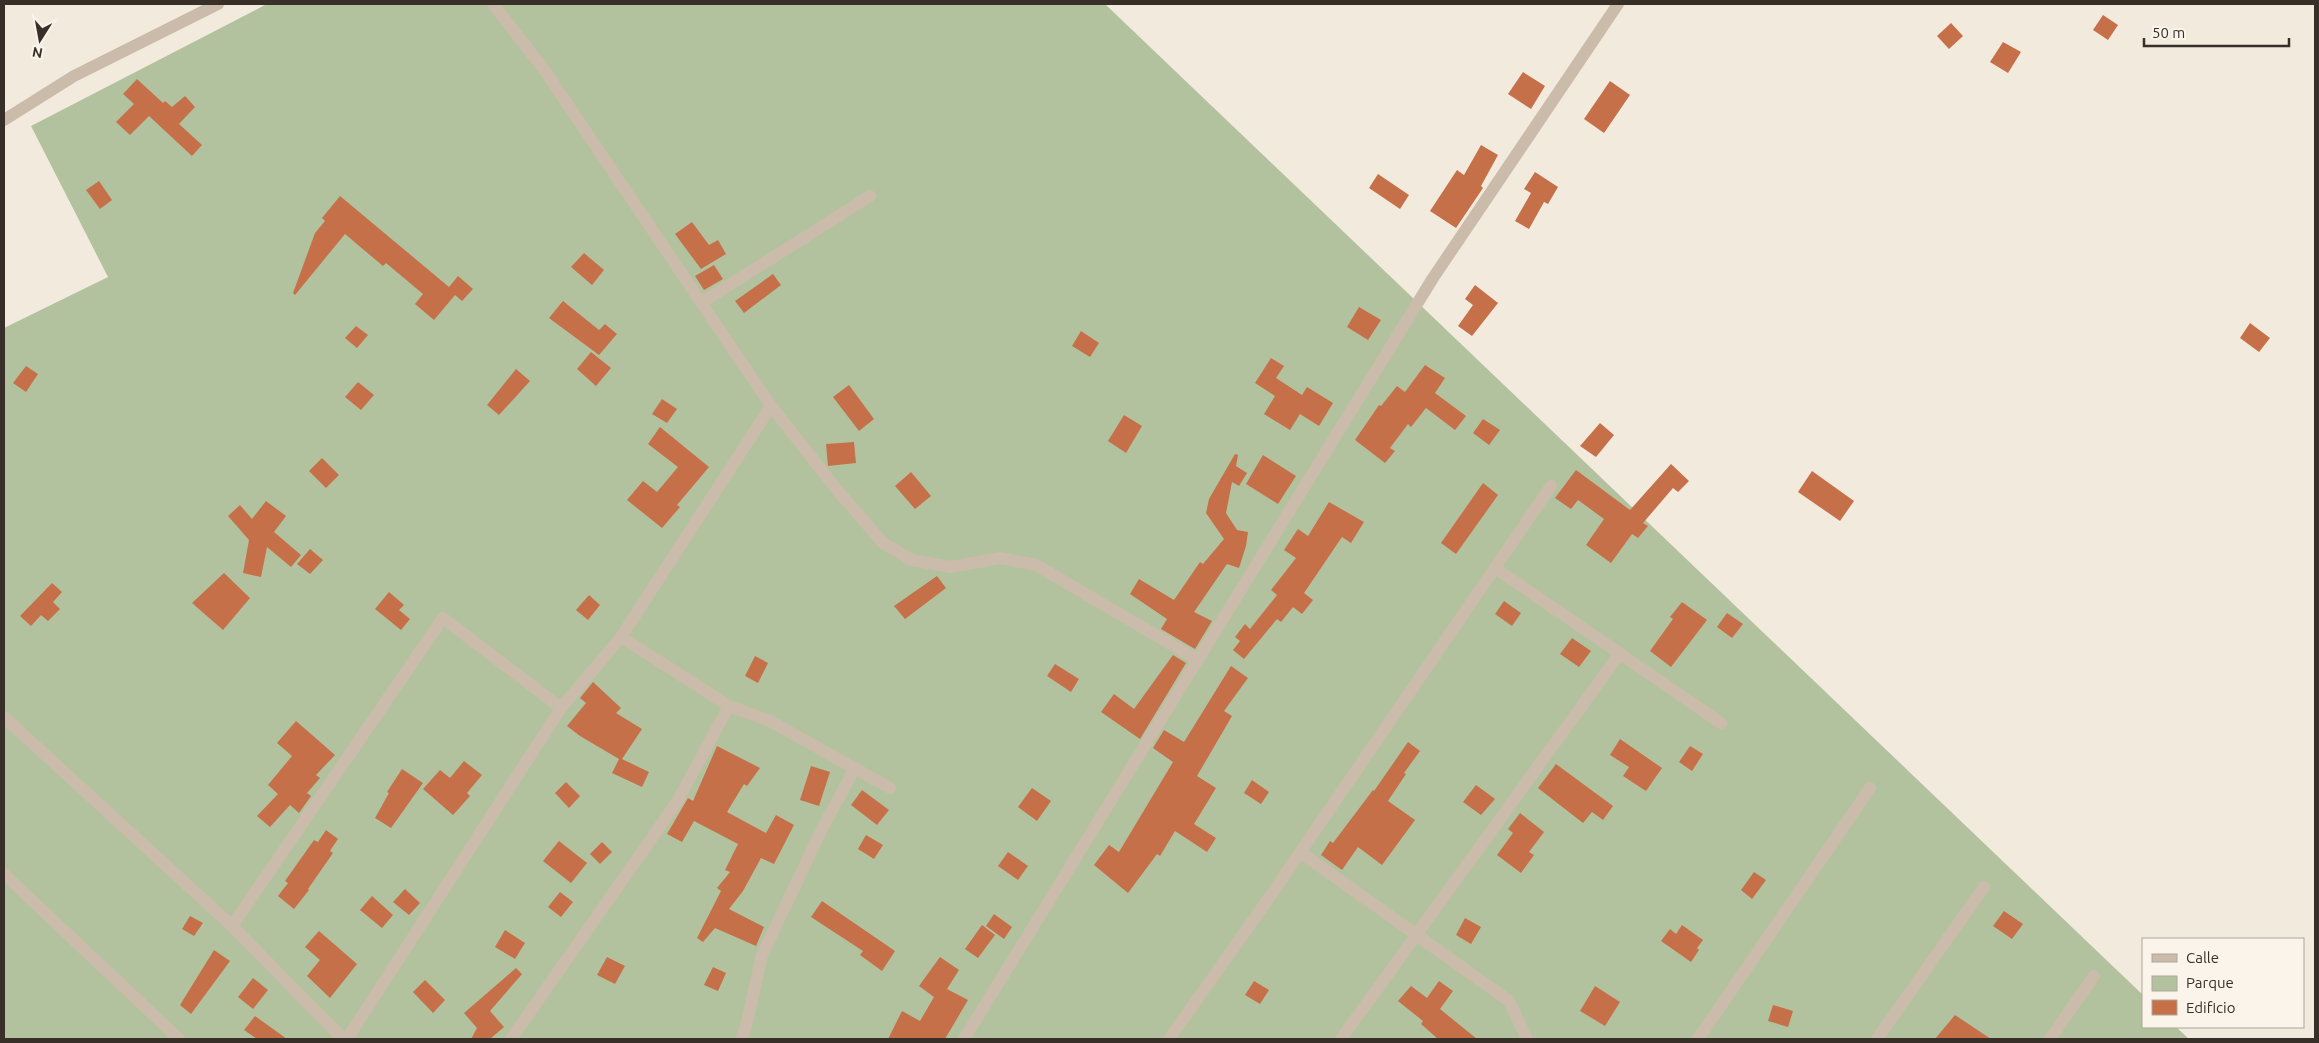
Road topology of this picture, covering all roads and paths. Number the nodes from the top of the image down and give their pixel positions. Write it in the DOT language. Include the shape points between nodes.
graph roads {
  1 [pos="218,4"];
  2 [pos="493,4"];
  3 [pos="1618,4"];
  4 [pos="4,120"];
  5 [pos="870,196"];
  6 [pos="701,302"];
  7 [pos="771,406"];
  8 [pos="1551,486"];
  9 [pos="1495,568"];
  10 [pos="621,637"];
  11 [pos="1620,653"];
  12 [pos="1198,660"];
  13 [pos="729,706"];
  14 [pos="561,708"];
  15 [pos="4,717"];
  16 [pos="1722,723"];
  17 [pos="855,768"];
  18 [pos="890,788"];
  19 [pos="1870,788"];
  20 [pos="1300,852"];
  21 [pos="4,874"];
  22 [pos="1984,887"];
  23 [pos="232,926"];
  24 [pos="1417,935"];
  25 [pos="2094,976"];
  26 [pos="179,1039"];
  27 [pos="343,1039"];
  28 [pos="347,1039"];
  29 [pos="511,1039"];
  30 [pos="741,1039"];
  31 [pos="964,1039"];
  32 [pos="1169,1039"];
  33 [pos="1342,1039"];
  34 [pos="1527,1039"];
  35 [pos="1698,1039"];
  36 [pos="1877,1039"];
  37 [pos="2050,1039"];
  1 -- 4 [label="street" via="74,76"];
  2 -- 6 [label="street" via="543,68"];
  3 -- 12 [label="street" via="1433,278"];
  5 -- 6 [label="street"];
  6 -- 7 [label="street"];
  7 -- 10 [label="street"];
  7 -- 12 [label="street" via="883,543 904,556 951,567 1000,558 1036,565"];
  8 -- 9 [label="street"];
  9 -- 11 [label="street"];
  9 -- 20 [label="street"];
  10 -- 13 [label="street"];
  10 -- 14 [label="street"];
  11 -- 16 [label="street"];
  11 -- 24 [label="street"];
  12 -- 31 [label="street"];
  13 -- 17 [label="street" via="770,721"];
  13 -- 29 [label="street" via="677,802"];
  14 -- 23 [label="street" via="443,618"];
  14 -- 28 [label="street"];
  15 -- 23 [label="street"];
  17 -- 18 [label="street"];
  17 -- 30 [label="street" via="762,955"];
  19 -- 35 [label="street"];
  20 -- 24 [label="street"];
  20 -- 32 [label="street"];
  21 -- 26 [label="street"];
  22 -- 36 [label="street"];
  23 -- 27 [label="street"];
  24 -- 33 [label="street"];
  24 -- 34 [label="street" via="1509,1001"];
  25 -- 37 [label="street"];
}
